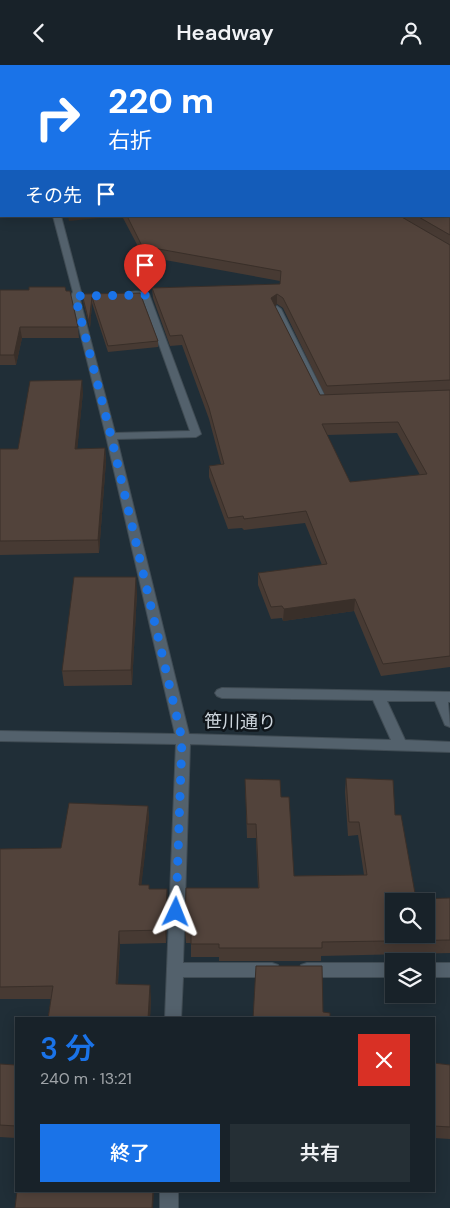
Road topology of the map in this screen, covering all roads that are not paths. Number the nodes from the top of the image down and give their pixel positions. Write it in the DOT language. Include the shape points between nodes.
graph roads {
  1 [pos="57,217"];
  2 [pos="119,295"];
  3 [pos="277,309"];
  4 [pos="332,402"];
  5 [pos="111,436"];
  6 [pos="222,693"];
  7 [pos="378,696"];
  8 [pos="445,697"];
  9 [pos="450,722"];
  10 [pos="0,736"];
  11 [pos="182,739"];
  12 [pos="401,746"];
  13 [pos="450,747"];
  14 [pos="450,969"];
  15 [pos="174,970"];
  16 [pos="385,970"];
  17 [pos="435,970"];
  18 [pos="173,1017"];
  19 [pos="169,1192"];
  20 [pos="169,1208"];
  1 -- 5 [label="street"];
  2 -- 5 [label="street" via="145,295 196,434"];
  3 -- 4 [label="street" via="322,402"];
  5 -- 11 [label="street"];
  6 -- 7 [label="street"];
  7 -- 8 [label="street"];
  7 -- 12 [label="street"];
  8 -- 9 [label="street"];
  10 -- 11 [label="street, 笹川通り"];
  11 -- 12 [label="street, 笹川通り"];
  11 -- 15 [label="street"];
  12 -- 13 [label="street, 笹川通り"];
  14 -- 17 [label="street"];
  15 -- 16 [label="street"];
  15 -- 18 [label="street"];
  19 -- 20 [label="street"];
}
